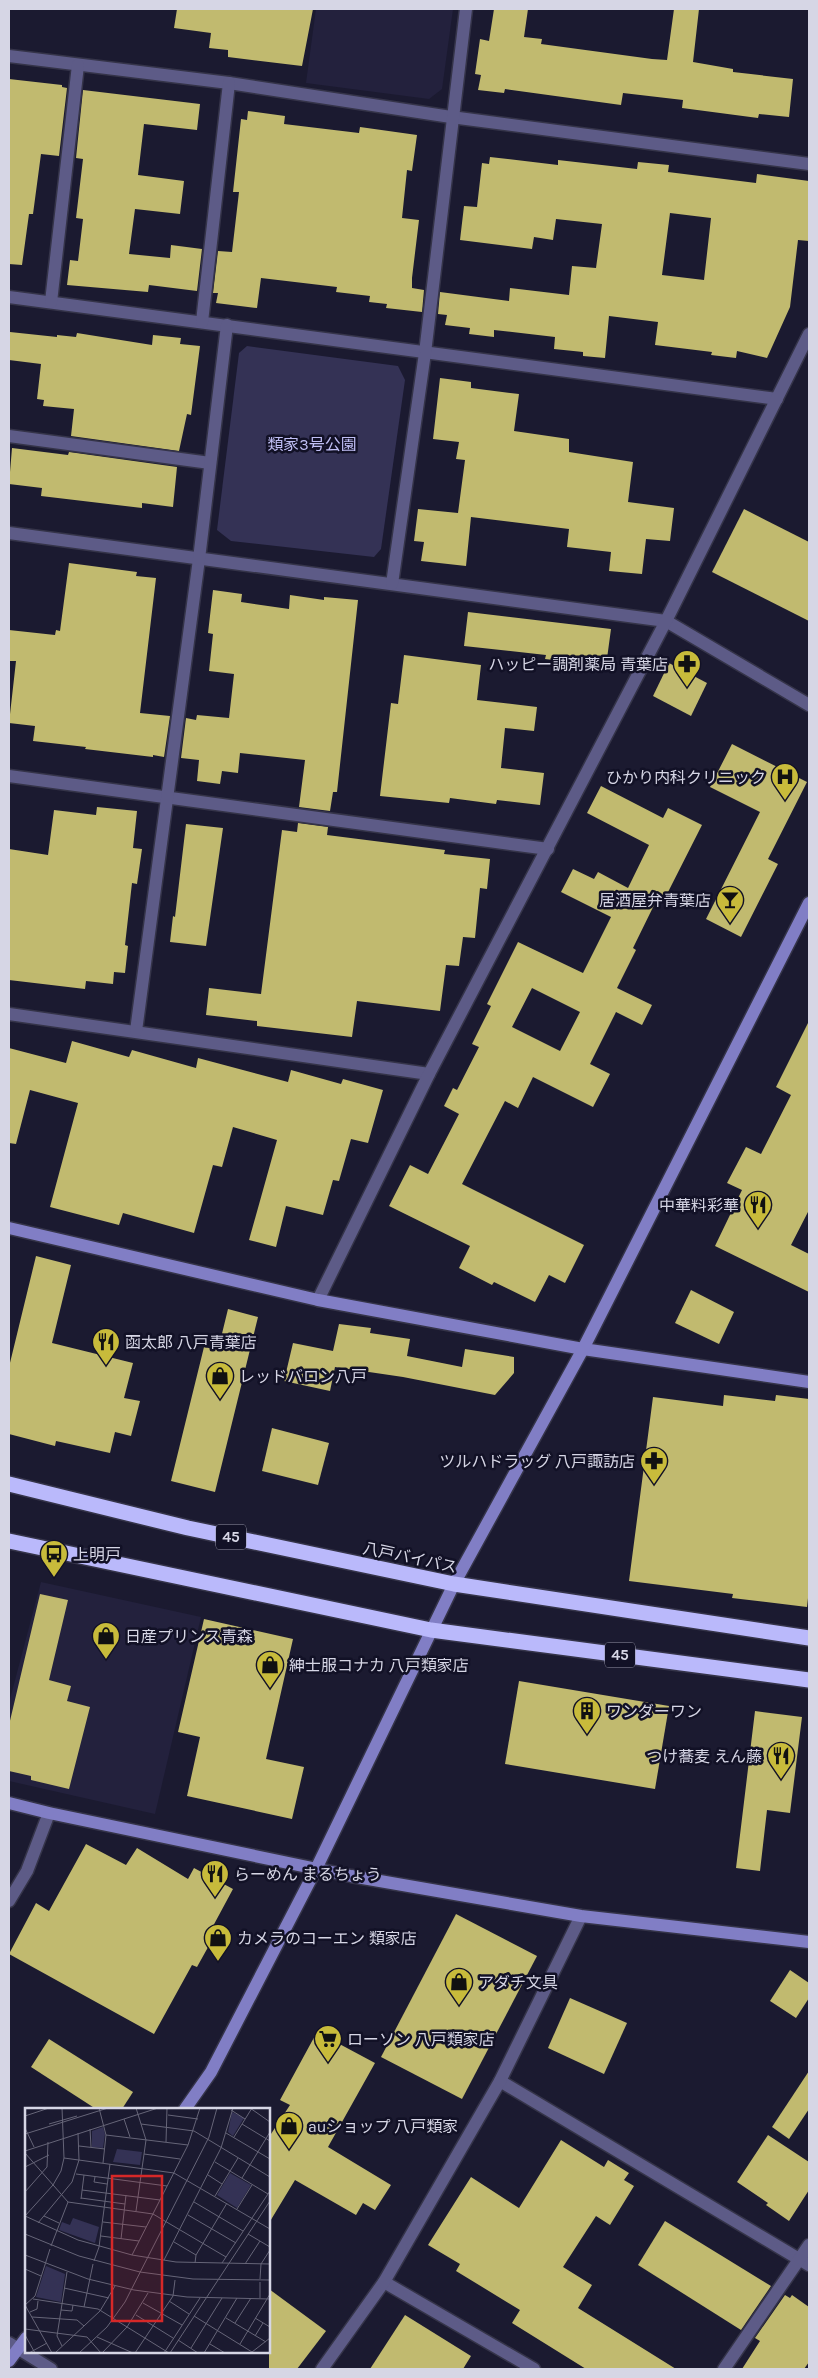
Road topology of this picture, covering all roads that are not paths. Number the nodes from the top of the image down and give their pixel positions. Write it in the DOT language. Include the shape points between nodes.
graph roads {
  1 [pos="466,9"];
  2 [pos="9,56"];
  3 [pos="78,65"];
  4 [pos="229,83"];
  5 [pos="451,117"];
  6 [pos="809,164"];
  7 [pos="9,297"];
  8 [pos="51,302"];
  9 [pos="202,322"];
  10 [pos="227,325"];
  11 [pos="809,334"];
  12 [pos="424,353"];
  13 [pos="777,399"];
  14 [pos="9,436"];
  15 [pos="210,464"];
  16 [pos="9,533"];
  17 [pos="199,559"];
  18 [pos="392,584"];
  19 [pos="666,621"];
  20 [pos="809,705"];
  21 [pos="9,776"];
  22 [pos="166,797"];
  23 [pos="548,849"];
  24 [pos="809,903"];
  25 [pos="9,1014"];
  26 [pos="136,1031"];
  27 [pos="429,1074"];
  28 [pos="9,1228"];
  29 [pos="318,1300"];
  30 [pos="582,1349"];
  31 [pos="809,1382"];
  32 [pos="9,1484"];
  33 [pos="9,1541"];
  34 [pos="454,1584"];
  35 [pos="431,1630"];
  36 [pos="809,1638"];
  37 [pos="809,1680"];
  38 [pos="9,1803"];
  39 [pos="49,1813"];
  40 [pos="316,1869"];
  41 [pos="9,1901"];
  42 [pos="581,1916"];
  43 [pos="809,1942"];
  44 [pos="500,2081"];
  45 [pos="186,2108"];
  46 [pos="809,2245"];
  47 [pos="805,2263"];
  48 [pos="384,2282"];
  49 [pos="25,2339"];
  50 [pos="14,2346"];
  51 [pos="25,2353"];
  52 [pos="25,2353"];
  53 [pos="9,2361"];
  54 [pos="51,2369"];
  55 [pos="322,2369"];
  56 [pos="534,2369"];
  57 [pos="724,2369"];
  1 -- 5 [label="street"];
  2 -- 3 [label="street"];
  3 -- 4 [label="street"];
  3 -- 8 [label="street"];
  4 -- 5 [label="street"];
  4 -- 9 [label="street"];
  5 -- 6 [label="street"];
  5 -- 12 [label="street"];
  7 -- 8 [label="street"];
  8 -- 9 [label="street"];
  9 -- 10 [label="street"];
  10 -- 12 [label="street"];
  10 -- 15 [label="street"];
  11 -- 13 [label="street"];
  12 -- 13 [label="street"];
  12 -- 18 [label="street"];
  13 -- 19 [label="street"];
  14 -- 15 [label="street"];
  15 -- 17 [label="street"];
  16 -- 17 [label="street"];
  17 -- 18 [label="street"];
  17 -- 22 [label="street"];
  18 -- 19 [label="street"];
  19 -- 20 [label="street"];
  19 -- 23 [label="street"];
  21 -- 22 [label="street"];
  22 -- 23 [label="street"];
  22 -- 26 [label="street"];
  23 -- 27 [label="street"];
  24 -- 30 [label="street"];
  25 -- 26 [label="street"];
  26 -- 27 [label="street"];
  27 -- 29 [label="street"];
  28 -- 29 [label="street"];
  29 -- 30 [label="street"];
  30 -- 31 [label="street"];
  30 -- 34 [label="street"];
  32 -- 34 [label="highway, 八戸バイパス / 45" via="188,1528"];
  33 -- 35 [label="highway, 45"];
  34 -- 35 [label="street"];
  34 -- 36 [label="highway, 八戸バイパス / 45"];
  35 -- 37 [label="highway, 45"];
  35 -- 40 [label="street"];
  38 -- 39 [label="street"];
  39 -- 40 [label="street"];
  39 -- 41 [label="street" via="27,1871"];
  40 -- 42 [label="street"];
  40 -- 45 [label="street" via="211,2072"];
  42 -- 43 [label="street"];
  42 -- 44 [label="street"];
  44 -- 47 [label="street"];
  44 -- 48 [label="street"];
  46 -- 47 [label="street"];
  47 -- 57 [label="street"];
  48 -- 55 [label="street"];
  48 -- 56 [label="street"];
  49 -- 50 [label="street"];
  50 -- 51 [label="street"];
  50 -- 53 [label="street"];
  52 -- 54 [label="street"];
}
